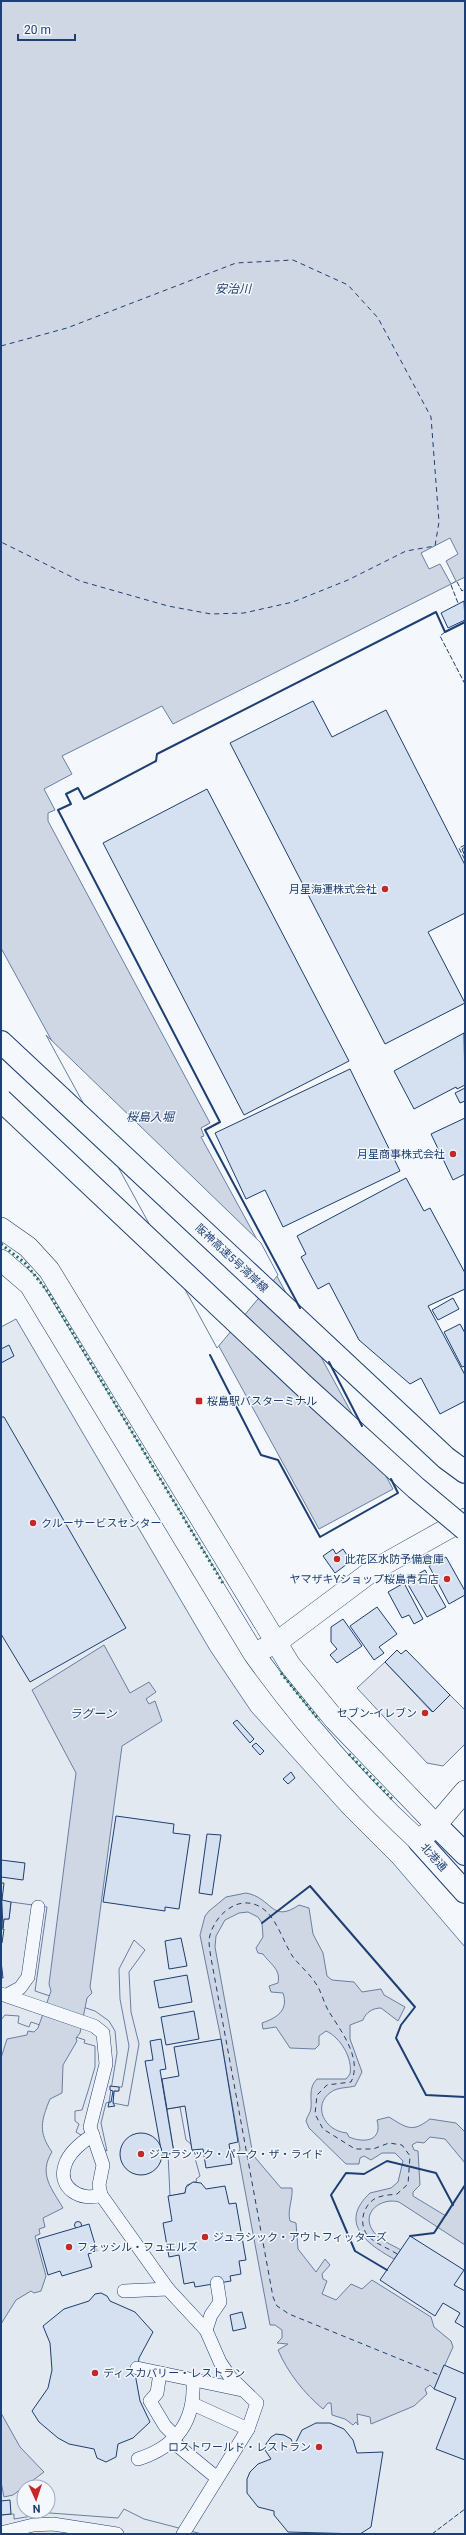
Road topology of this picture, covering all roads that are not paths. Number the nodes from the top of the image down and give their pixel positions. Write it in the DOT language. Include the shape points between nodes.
graph roads {
  1 [pos="1,1042"];
  2 [pos="1,1100"];
  3 [pos="1,1228"];
  4 [pos="1,1260"];
  5 [pos="465,1472"];
  6 [pos="465,1519"];
  7 [pos="465,1529"];
  8 [pos="276,1643"];
  9 [pos="254,1654"];
  10 [pos="465,1791"];
  11 [pos="436,1825"];
  12 [pos="419,1841"];
  13 [pos="465,1854"];
  14 [pos="465,1892"];
  15 [pos="38,1907"];
  16 [pos="4,1994"];
  17 [pos="93,2135"];
  18 [pos="101,2195"];
  19 [pos="217,2283"];
  20 [pos="168,2290"];
  21 [pos="124,2291"];
  22 [pos="206,2330"];
  23 [pos="137,2368"];
  24 [pos="160,2373"];
  25 [pos="193,2382"];
  26 [pos="242,2390"];
  27 [pos="192,2404"];
  28 [pos="248,2429"];
  29 [pos="174,2439"];
  30 [pos="138,2459"];
  31 [pos="218,2478"];
  32 [pos="1,2533"];
  33 [pos="117,2534"];
  34 [pos="183,2534"];
  1 -- 5 [label="main road, 阪神高速5号湾岸線" via="440,1452"];
  2 -- 7 [label="main road, bridge" via="308,1389 416,1488"];
  3 -- 8 [label="street" via="28,1247 50,1270"];
  4 -- 9 [label="street" via="30,1285"];
  6 -- 8 [label="street" via="372,1571"];
  8 -- 9 [label="street"];
  8 -- 11 [label="street" via="290,1665 335,1720"];
  9 -- 12 [label="street" via="283,1694 336,1756 386,1811"];
  10 -- 11 [label="street"];
  11 -- 12 [label="street"];
  11 -- 13 [label="main road, 北港通"];
  12 -- 14 [label="main road, 北港通"];
  15 -- 16 [label="street" via="28,1977 20,1988"];
  16 -- 17 [label="street" via="94,2026 103,2032 106,2064 90,2127"];
  17 -- 18 [label="street" via="103,2168 99,2185"];
  17 -- 18 [label="street" via="68,2158 63,2170 70,2189 81,2197"];
  18 -- 20 [label="street"];
  19 -- 22 [label="street" via="220,2302 210,2315"];
  20 -- 21 [label="street"];
  20 -- 22 [label="street"];
  22 -- 26 [label="street" via="220,2362"];
  23 -- 24 [label="street"];
  24 -- 25 [label="street"];
  24 -- 29 [label="street" via="160,2383 150,2401"];
  25 -- 26 [label="street"];
  25 -- 27 [label="street"];
  26 -- 28 [label="street" via="257,2403"];
  27 -- 28 [label="street"];
  27 -- 29 [label="street" via="189,2416"];
  28 -- 31 [label="street"];
  29 -- 30 [label="street" via="161,2449"];
  29 -- 31 [label="street"];
  31 -- 34 [label="street"];
  32 -- 33 [label="street" via="33,2525 54,2524"];
}
